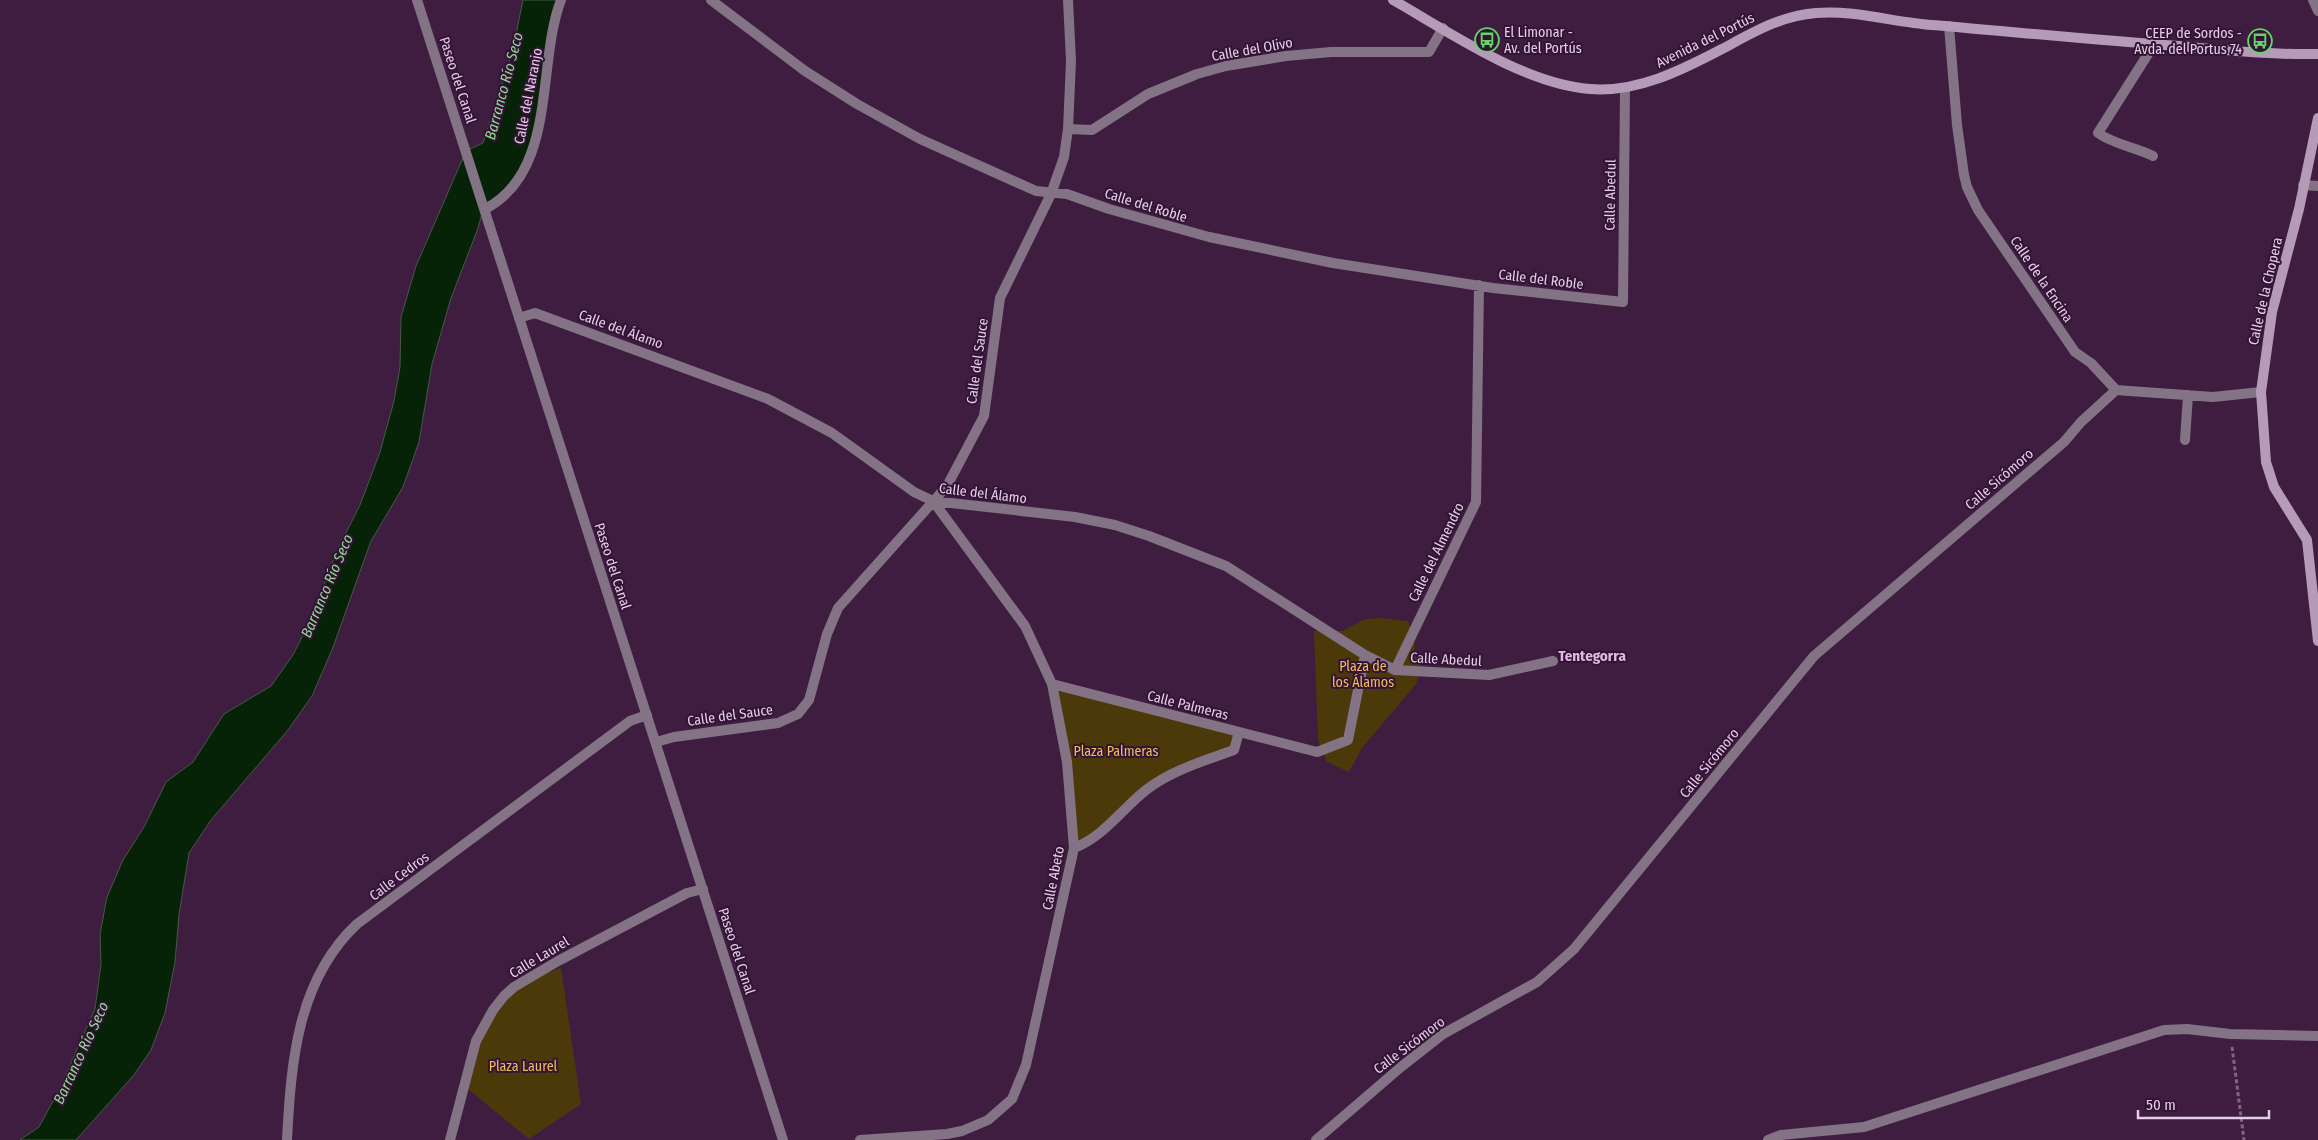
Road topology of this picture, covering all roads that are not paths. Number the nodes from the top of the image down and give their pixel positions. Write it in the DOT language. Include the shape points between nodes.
graph roads {
  1 [pos="417,0"];
  2 [pos="561,0"];
  3 [pos="711,0"];
  4 [pos="1068,0"];
  5 [pos="1393,0"];
  6 [pos="2313,0"];
  7 [pos="2318,11"];
  8 [pos="1949,26"];
  9 [pos="1443,28"];
  10 [pos="2149,44"];
  11 [pos="2318,54"];
  12 [pos="1625,88"];
  13 [pos="2318,118"];
  14 [pos="1068,129"];
  15 [pos="2153,156"];
  16 [pos="2303,185"];
  17 [pos="2318,186"];
  18 [pos="1051,194"];
  19 [pos="485,209"];
  20 [pos="1478,286"];
  21 [pos="1623,302"];
  22 [pos="519,318"];
  23 [pos="2116,390"];
  24 [pos="2261,392"];
  25 [pos="2188,395"];
  26 [pos="2184,440"];
  27 [pos="933,501"];
  28 [pos="2318,641"];
  29 [pos="1365,654"];
  30 [pos="1554,661"];
  31 [pos="1395,670"];
  32 [pos="1052,684"];
  33 [pos="647,715"];
  34 [pos="1239,732"];
  35 [pos="656,742"];
  36 [pos="1074,848"];
  37 [pos="702,889"];
  38 [pos="2318,1036"];
  39 [pos="287,1140"];
  40 [pos="450,1140"];
  41 [pos="783,1140"];
  42 [pos="860,1140"];
  43 [pos="1316,1140"];
  44 [pos="1768,1140"];
  1 -- 19 [label="street, Paseo del Canal"];
  2 -- 19 [label="street, Calle del Naranjo" via="531,155 514,186"];
  3 -- 18 [label="street, Calle del Roble" via="805,71 857,104 920,139 1036,191"];
  4 -- 14 [label="street, Calle del Sauce" via="1071,60"];
  5 -- 9 [label="main road, Avenida del Portús"];
  6 -- 7 [label="street"];
  8 -- 10 [label="main road, Avenida del Portús"];
  8 -- 12 [label="main road, Avenida del Portús" via="1854,13 1796,15 1760,28 1668,74"];
  8 -- 23 [label="street, Calle de la Encina" via="1957,124 1967,187 1978,210 2075,352 2091,363"];
  9 -- 12 [label="main road, Avenida del Portús" via="1520,71 1548,82 1589,90"];
  9 -- 14 [label="street, Calle del Olivo" via="1429,52 1331,52 1286,56 1197,74 1148,94 1092,130"];
  10 -- 11 [label="main road, Avenida del Portús" via="2288,55"];
  10 -- 15 [label="street" via="2148,54 2098,133 2111,142"];
  12 -- 21 [label="street, Calle Abedul"];
  13 -- 16 [label="main road, Calle de la Chopera"];
  14 -- 18 [label="street, Calle del Sauce" via="1064,157"];
  16 -- 17 [label="street"];
  16 -- 24 [label="main road, Calle de la Chopera" via="2272,312"];
  18 -- 20 [label="street, Calle del Roble" via="1067,194 1209,237 1333,263"];
  18 -- 27 [label="street, Calle del Sauce" via="1000,298 984,416 947,486"];
  19 -- 22 [label="street, Paseo del Canal"];
  20 -- 21 [label="street, Calle del Roble"];
  20 -- 31 [label="street, Calle del Almendro" via="1476,502"];
  22 -- 27 [label="street, Calle del Álamo" via="535,312 768,398 832,433 914,492"];
  22 -- 33 [label="street, Paseo del Canal"];
  23 -- 25 [label="street"];
  23 -- 43 [label="street, Calle Sicómoro" via="2064,442 1814,656 1574,949 1537,982 1444,1034 1400,1067"];
  24 -- 25 [label="street" via="2213,397"];
  24 -- 28 [label="main road, Calle de la Chopera" via="2266,462 2274,487 2306,540"];
  25 -- 26 [label="street"];
  27 -- 29 [label="street, Calle del Álamo" via="1075,517 1149,536 1226,566"];
  27 -- 32 [label="street, Calle Abeto" via="1025,626"];
  27 -- 35 [label="street, Calle del Sauce" via="838,608 827,634 809,700 798,714 778,723"];
  29 -- 31 [label="street"];
  29 -- 34 [label="street, Calle Palmeras" via="1348,740 1317,752"];
  30 -- 31 [label="street, Calle Abedul" via="1489,675"];
  32 -- 34 [label="street, Calle Palmeras"];
  32 -- 36 [label="street, Calle Abeto" via="1067,762"];
  33 -- 35 [label="street, Paseo del Canal"];
  33 -- 39 [label="street, Calle Cedros" via="630,721 357,924 340,941 319,972 302,1019 291,1078"];
  34 -- 36 [label="street" via="1234,750 1157,782 1088,843"];
  35 -- 37 [label="street, Paseo del Canal"];
  36 -- 42 [label="street, Calle Abeto" via="1026,1065 1012,1100 988,1120 962,1131"];
  37 -- 40 [label="street, Calle Laurel" via="558,960 504,996 476,1041"];
  37 -- 41 [label="street, Paseo del Canal"];
  38 -- 44 [label="street" via="2230,1034 2186,1029 2151,1033 1864,1127 1781,1134"];
}
